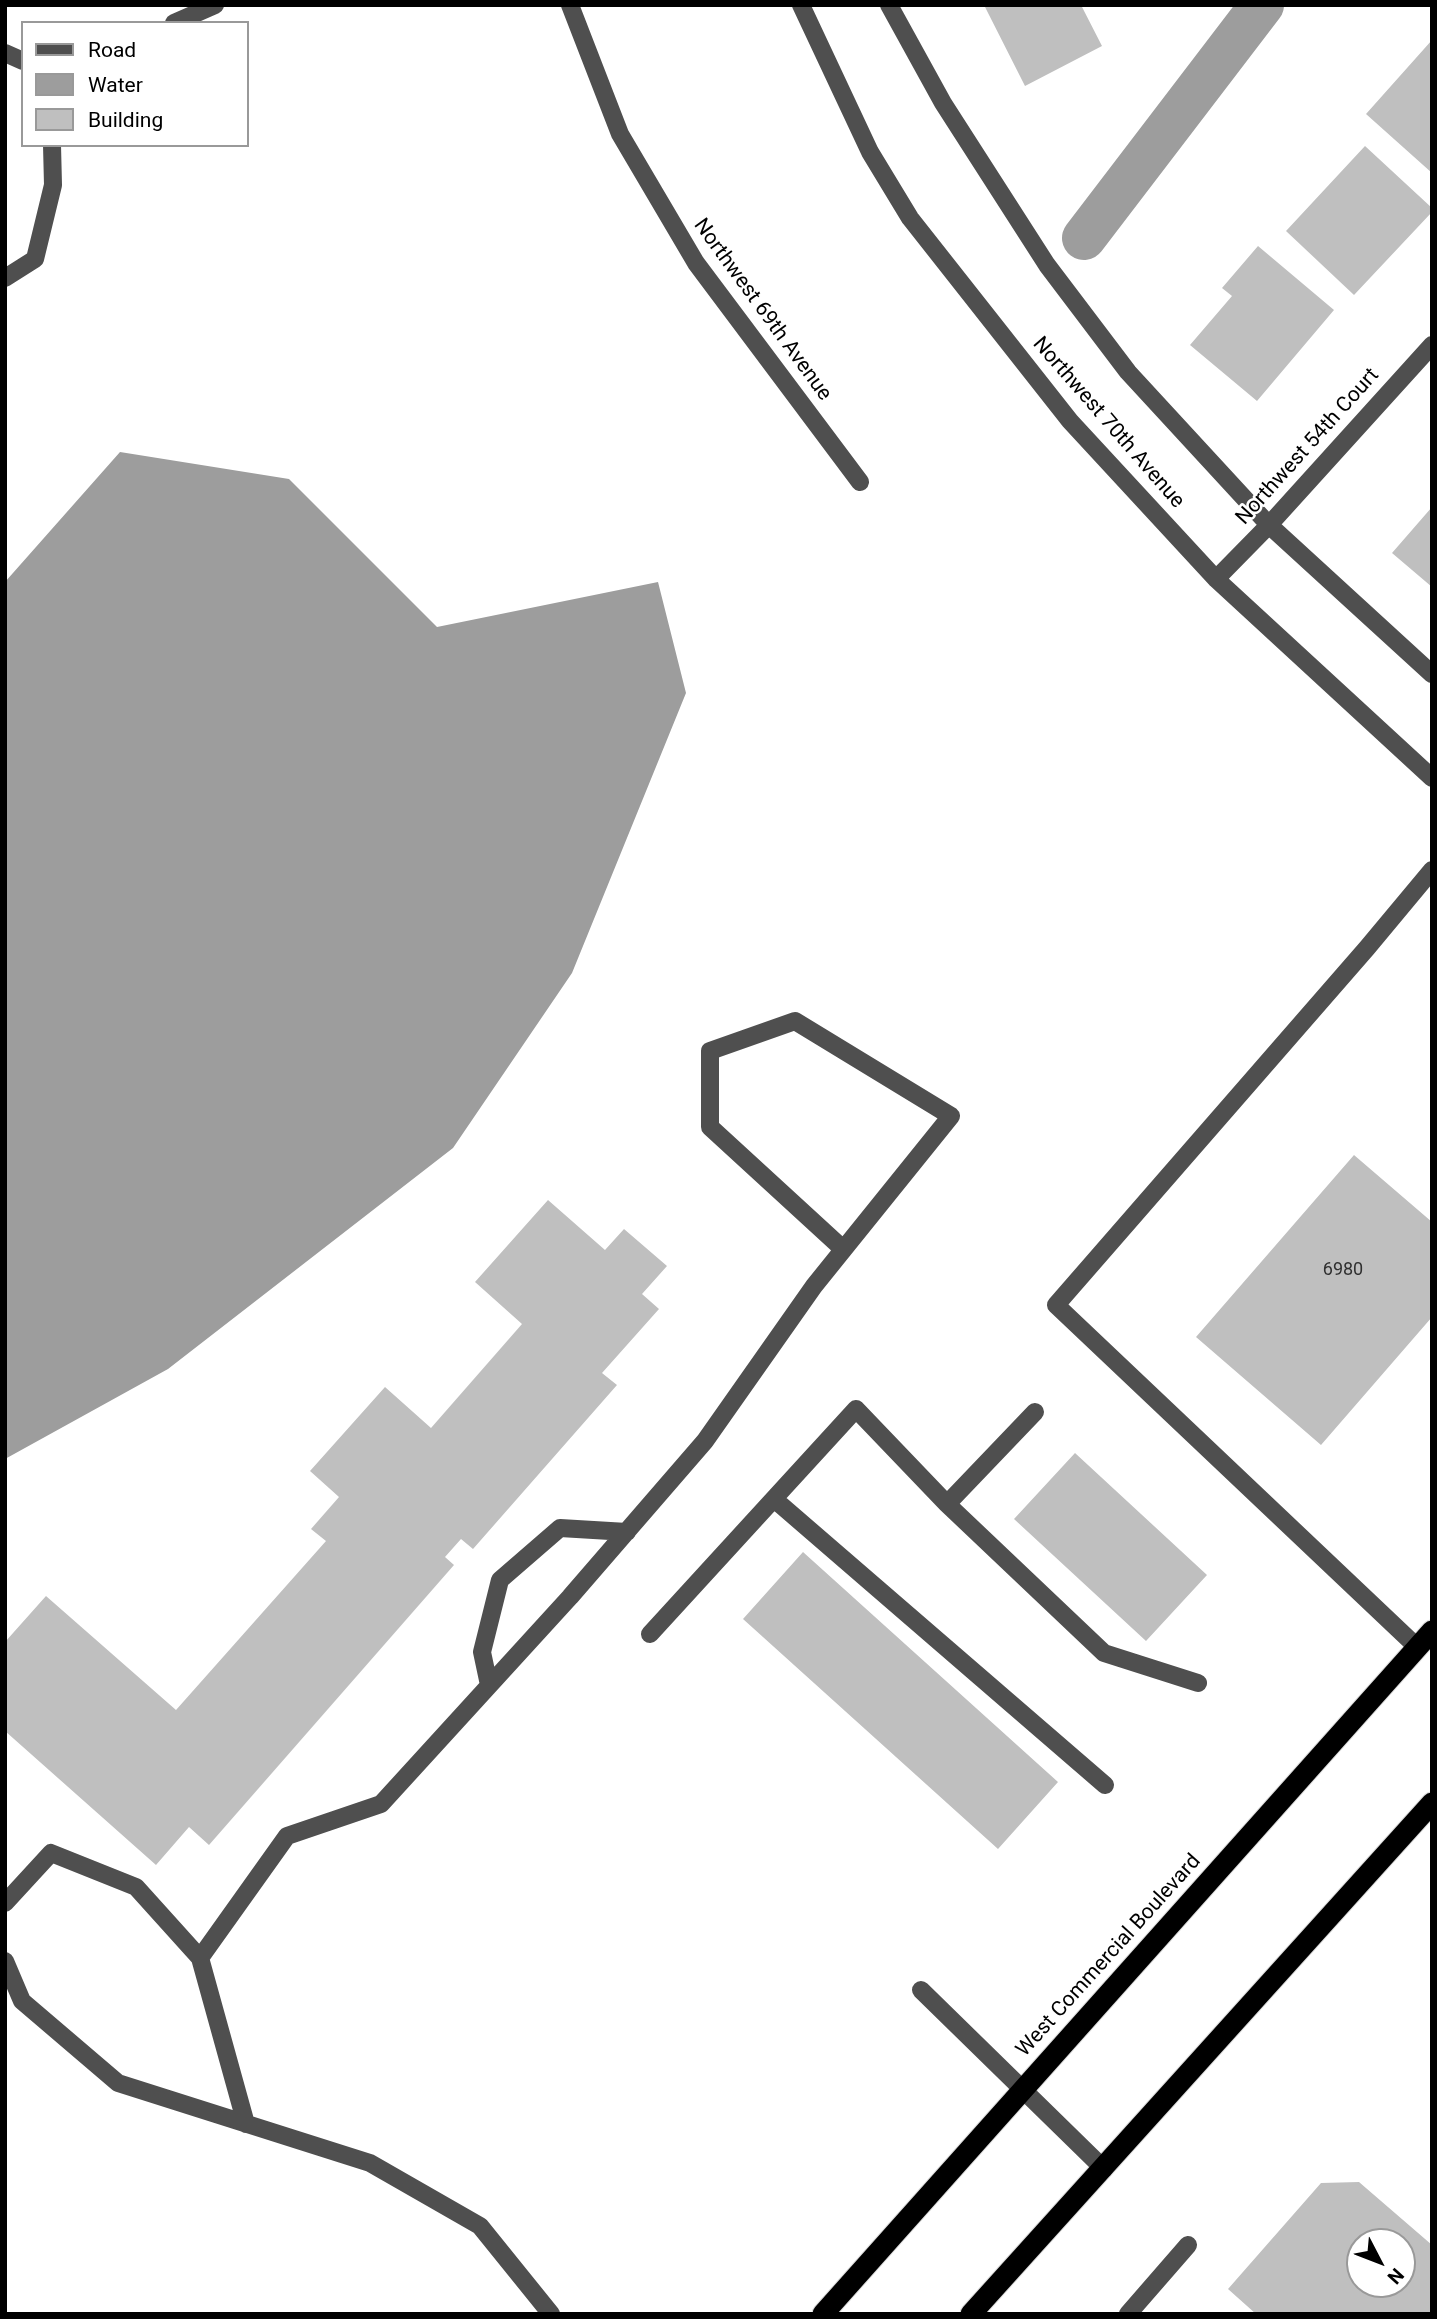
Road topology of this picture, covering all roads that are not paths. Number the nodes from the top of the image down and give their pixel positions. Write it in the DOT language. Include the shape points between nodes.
graph roads {
  1 [pos="215,5"];
  2 [pos="570,5"];
  3 [pos="801,5"];
  4 [pos="889,5"];
  5 [pos="179,21"];
  6 [pos="5,53"];
  7 [pos="21,60"];
  8 [pos="52,147"];
  9 [pos="5,278"];
  10 [pos="1432,345"];
  11 [pos="860,482"];
  12 [pos="1269,525"];
  13 [pos="1216,579"];
  14 [pos="1432,674"];
  15 [pos="1432,778"];
  16 [pos="1432,870"];
  17 [pos="844,1249"];
  18 [pos="1035,1412"];
  19 [pos="774,1499"];
  20 [pos="947,1504"];
  21 [pos="627,1532"];
  22 [pos="1432,1631"];
  23 [pos="650,1634"];
  24 [pos="1417,1647"];
  25 [pos="1198,1683"];
  26 [pos="489,1685"];
  27 [pos="1105,1785"];
  28 [pos="1432,1803"];
  29 [pos="5,1903"];
  30 [pos="200,1958"];
  31 [pos="5,1961"];
  32 [pos="921,1990"];
  33 [pos="1022,2090"];
  34 [pos="246,2124"];
  35 [pos="1104,2169"];
  36 [pos="1188,2245"];
  37 [pos="551,2314"];
  38 [pos="822,2314"];
  39 [pos="971,2314"];
  40 [pos="1128,2314"];
  1 -- 5 [label="street"];
  2 -- 11 [label="street, Northwest 69th Avenue" via="620,134 696,263"];
  3 -- 13 [label="street, Northwest 70th Avenue" via="870,152 910,218 1070,421"];
  4 -- 12 [label="street" via="943,103 1047,265 1128,373"];
  6 -- 7 [label="street"];
  8 -- 9 [label="street" via="52,185 35,259"];
  10 -- 12 [label="street, Northwest 54th Court"];
  12 -- 13 [label="street, Northwest 54th Court"];
  12 -- 14 [label="street"];
  13 -- 15 [label="street, Northwest 70th Avenue"];
  16 -- 24 [label="street" via="1056,1305"];
  17 -- 17 [label="street" via="951,1116 795,1021 710,1051 710,1127"];
  17 -- 21 [label="street" via="705,1441"];
  18 -- 20 [label="street"];
  19 -- 20 [label="street" via="856,1409"];
  19 -- 23 [label="street"];
  19 -- 27 [label="street"];
  20 -- 25 [label="street" via="1104,1653"];
  21 -- 26 [label="street"];
  21 -- 26 [label="street" via="560,1528 500,1580 482,1652"];
  22 -- 24 [label="highway, West Commercial Boulevard"];
  24 -- 33 [label="highway, West Commercial Boulevard"];
  26 -- 30 [label="street" via="381,1804 287,1836"];
  28 -- 35 [label="highway"];
  29 -- 30 [label="street" via="51,1853 136,1886"];
  30 -- 34 [label="street"];
  31 -- 34 [label="street" via="22,2001 118,2083"];
  32 -- 33 [label="street"];
  33 -- 35 [label="street"];
  33 -- 38 [label="highway, West Commercial Boulevard"];
  34 -- 37 [label="street" via="370,2163 480,2226"];
  35 -- 39 [label="highway"];
  36 -- 40 [label="street"];
}
